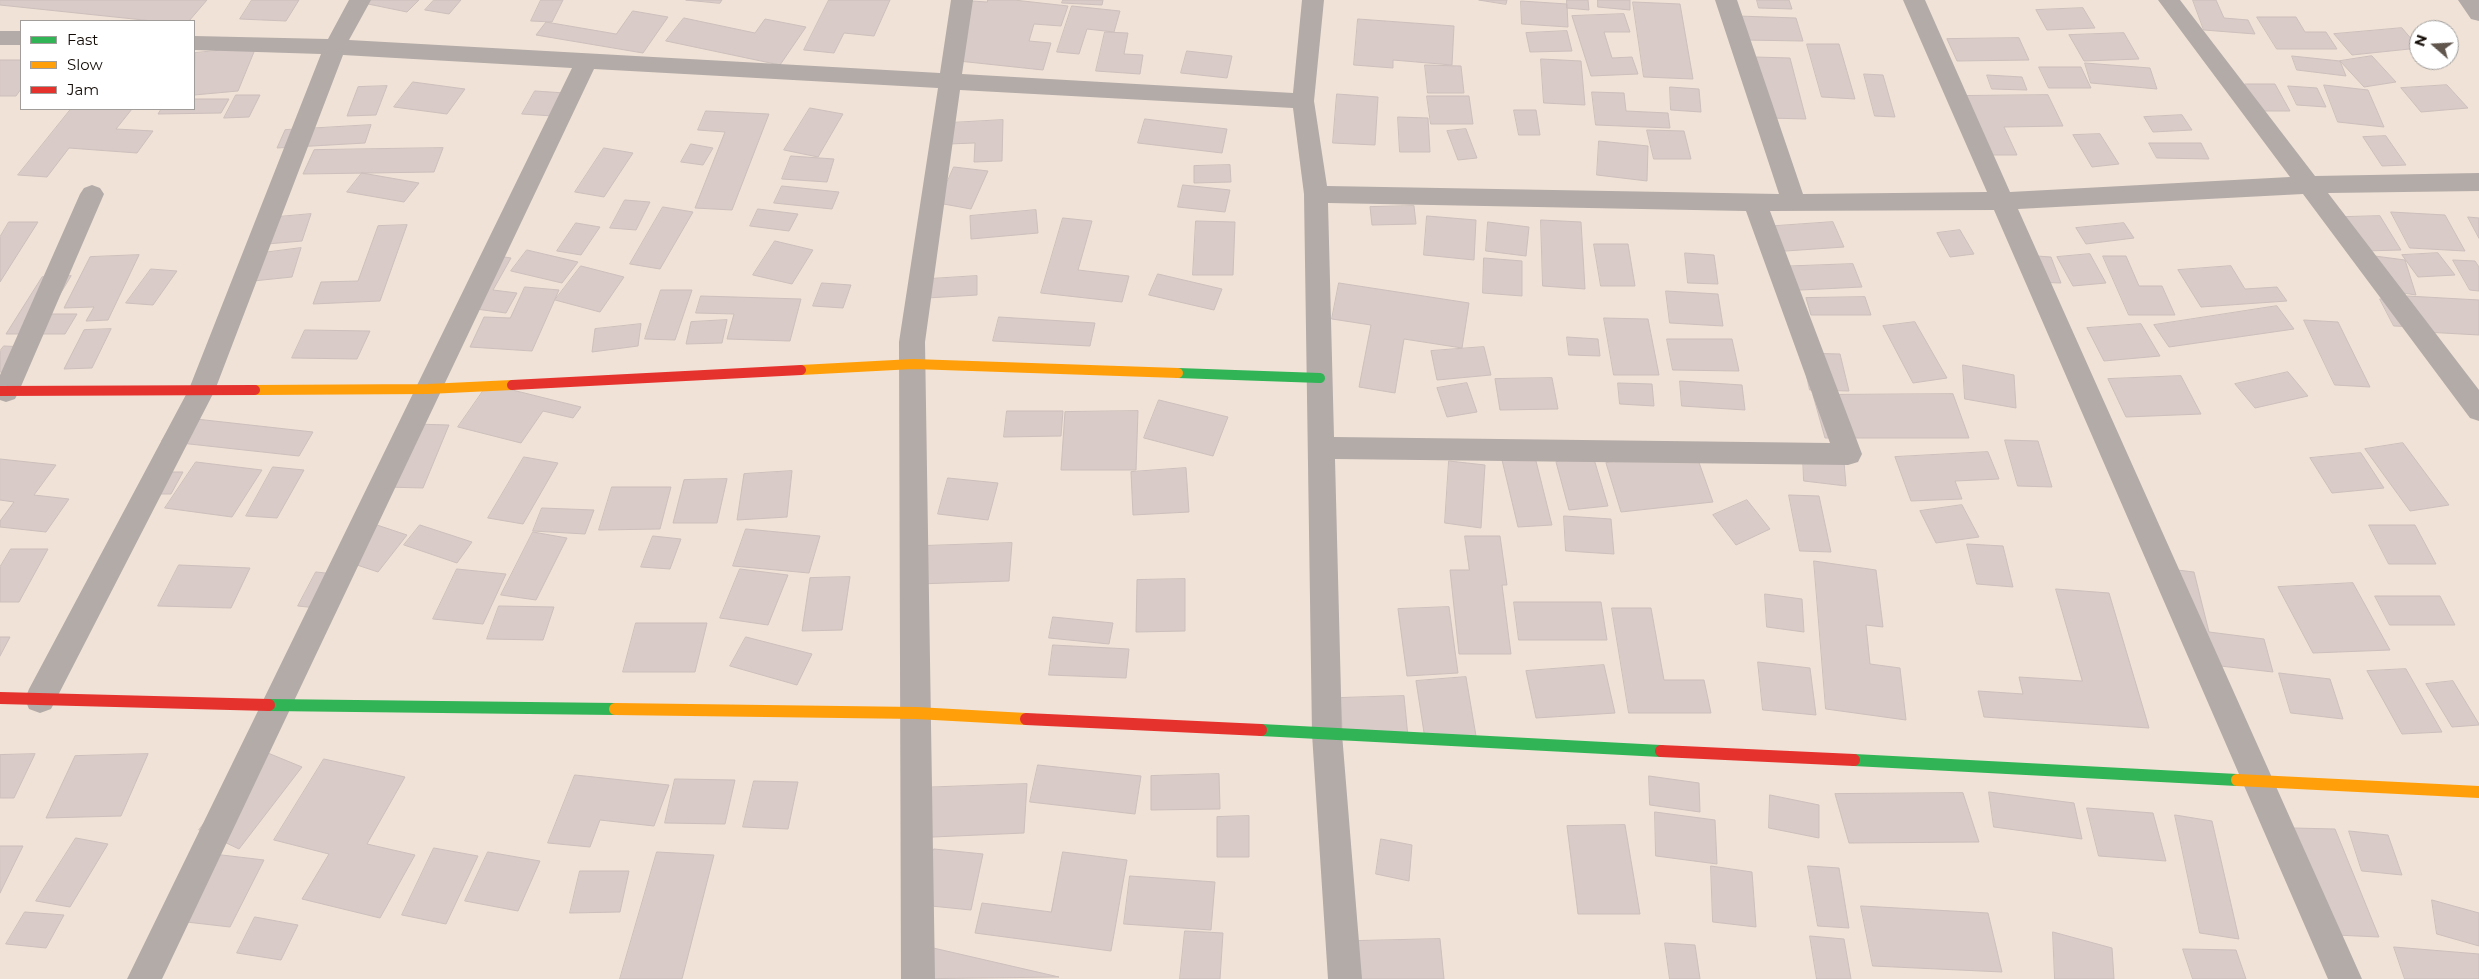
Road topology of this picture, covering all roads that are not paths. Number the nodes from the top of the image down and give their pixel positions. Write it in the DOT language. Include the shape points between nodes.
graph roads {
  1 [pos="360,0"];
  2 [pos="962,0"];
  3 [pos="1313,0"];
  4 [pos="1726,0"];
  5 [pos="1914,0"];
  6 [pos="2169,0"];
  7 [pos="2469,0"];
  8 [pos="2479,14"];
  9 [pos="0,38"];
  10 [pos="20,38"];
  11 [pos="195,43"];
  12 [pos="335,47"];
  13 [pos="586,62"];
  14 [pos="950,82"];
  15 [pos="1303,101"];
  16 [pos="2479,182"];
  17 [pos="2308,185"];
  18 [pos="92,194"];
  19 [pos="1316,194"];
  20 [pos="2004,202"];
  21 [pos="1755,203"];
  22 [pos="1794,203"];
  23 [pos="913,364"];
  24 [pos="1320,378"];
  25 [pos="428,388"];
  26 [pos="202,390"];
  27 [pos="3,391"];
  28 [pos="2479,410"];
  29 [pos="1321,448"];
  30 [pos="0,698"];
  31 [pos="40,699"];
  32 [pos="276,705"];
  33 [pos="916,713"];
  34 [pos="1327,734"];
  35 [pos="2257,782"];
  36 [pos="2479,792"];
  37 [pos="144,979"];
  38 [pos="918,979"];
  39 [pos="1345,979"];
  40 [pos="2346,979"];
  1 -- 12 [label="street"];
  2 -- 14 [label="street"];
  3 -- 15 [label="street"];
  4 -- 22 [label="street"];
  5 -- 20 [label="street"];
  6 -- 17 [label="street"];
  7 -- 8 [label="street"];
  9 -- 10 [label="street"];
  11 -- 12 [label="street"];
  12 -- 13 [label="street"];
  12 -- 26 [label="street"];
  13 -- 14 [label="street"];
  13 -- 25 [label="street"];
  14 -- 15 [label="street"];
  14 -- 23 [label="street" via="912,342"];
  15 -- 19 [label="street"];
  16 -- 17 [label="street"];
  17 -- 20 [label="street"];
  17 -- 28 [label="street"];
  18 -- 27 [label="street"];
  19 -- 21 [label="street"];
  19 -- 24 [label="street"];
  20 -- 22 [label="street"];
  20 -- 35 [label="street"];
  21 -- 22 [label="street"];
  21 -- 29 [label="street" via="1848,454"];
  23 -- 24 [label="street"];
  23 -- 25 [label="street"];
  23 -- 33 [label="street"];
  24 -- 29 [label="street"];
  25 -- 26 [label="street"];
  25 -- 32 [label="street"];
  26 -- 27 [label="street"];
  26 -- 31 [label="street"];
  29 -- 34 [label="street"];
  30 -- 31 [label="street"];
  31 -- 32 [label="street"];
  32 -- 33 [label="street"];
  32 -- 37 [label="street"];
  33 -- 34 [label="street"];
  33 -- 38 [label="street"];
  34 -- 35 [label="street"];
  34 -- 39 [label="street"];
  35 -- 36 [label="street"];
  35 -- 40 [label="street"];
}
